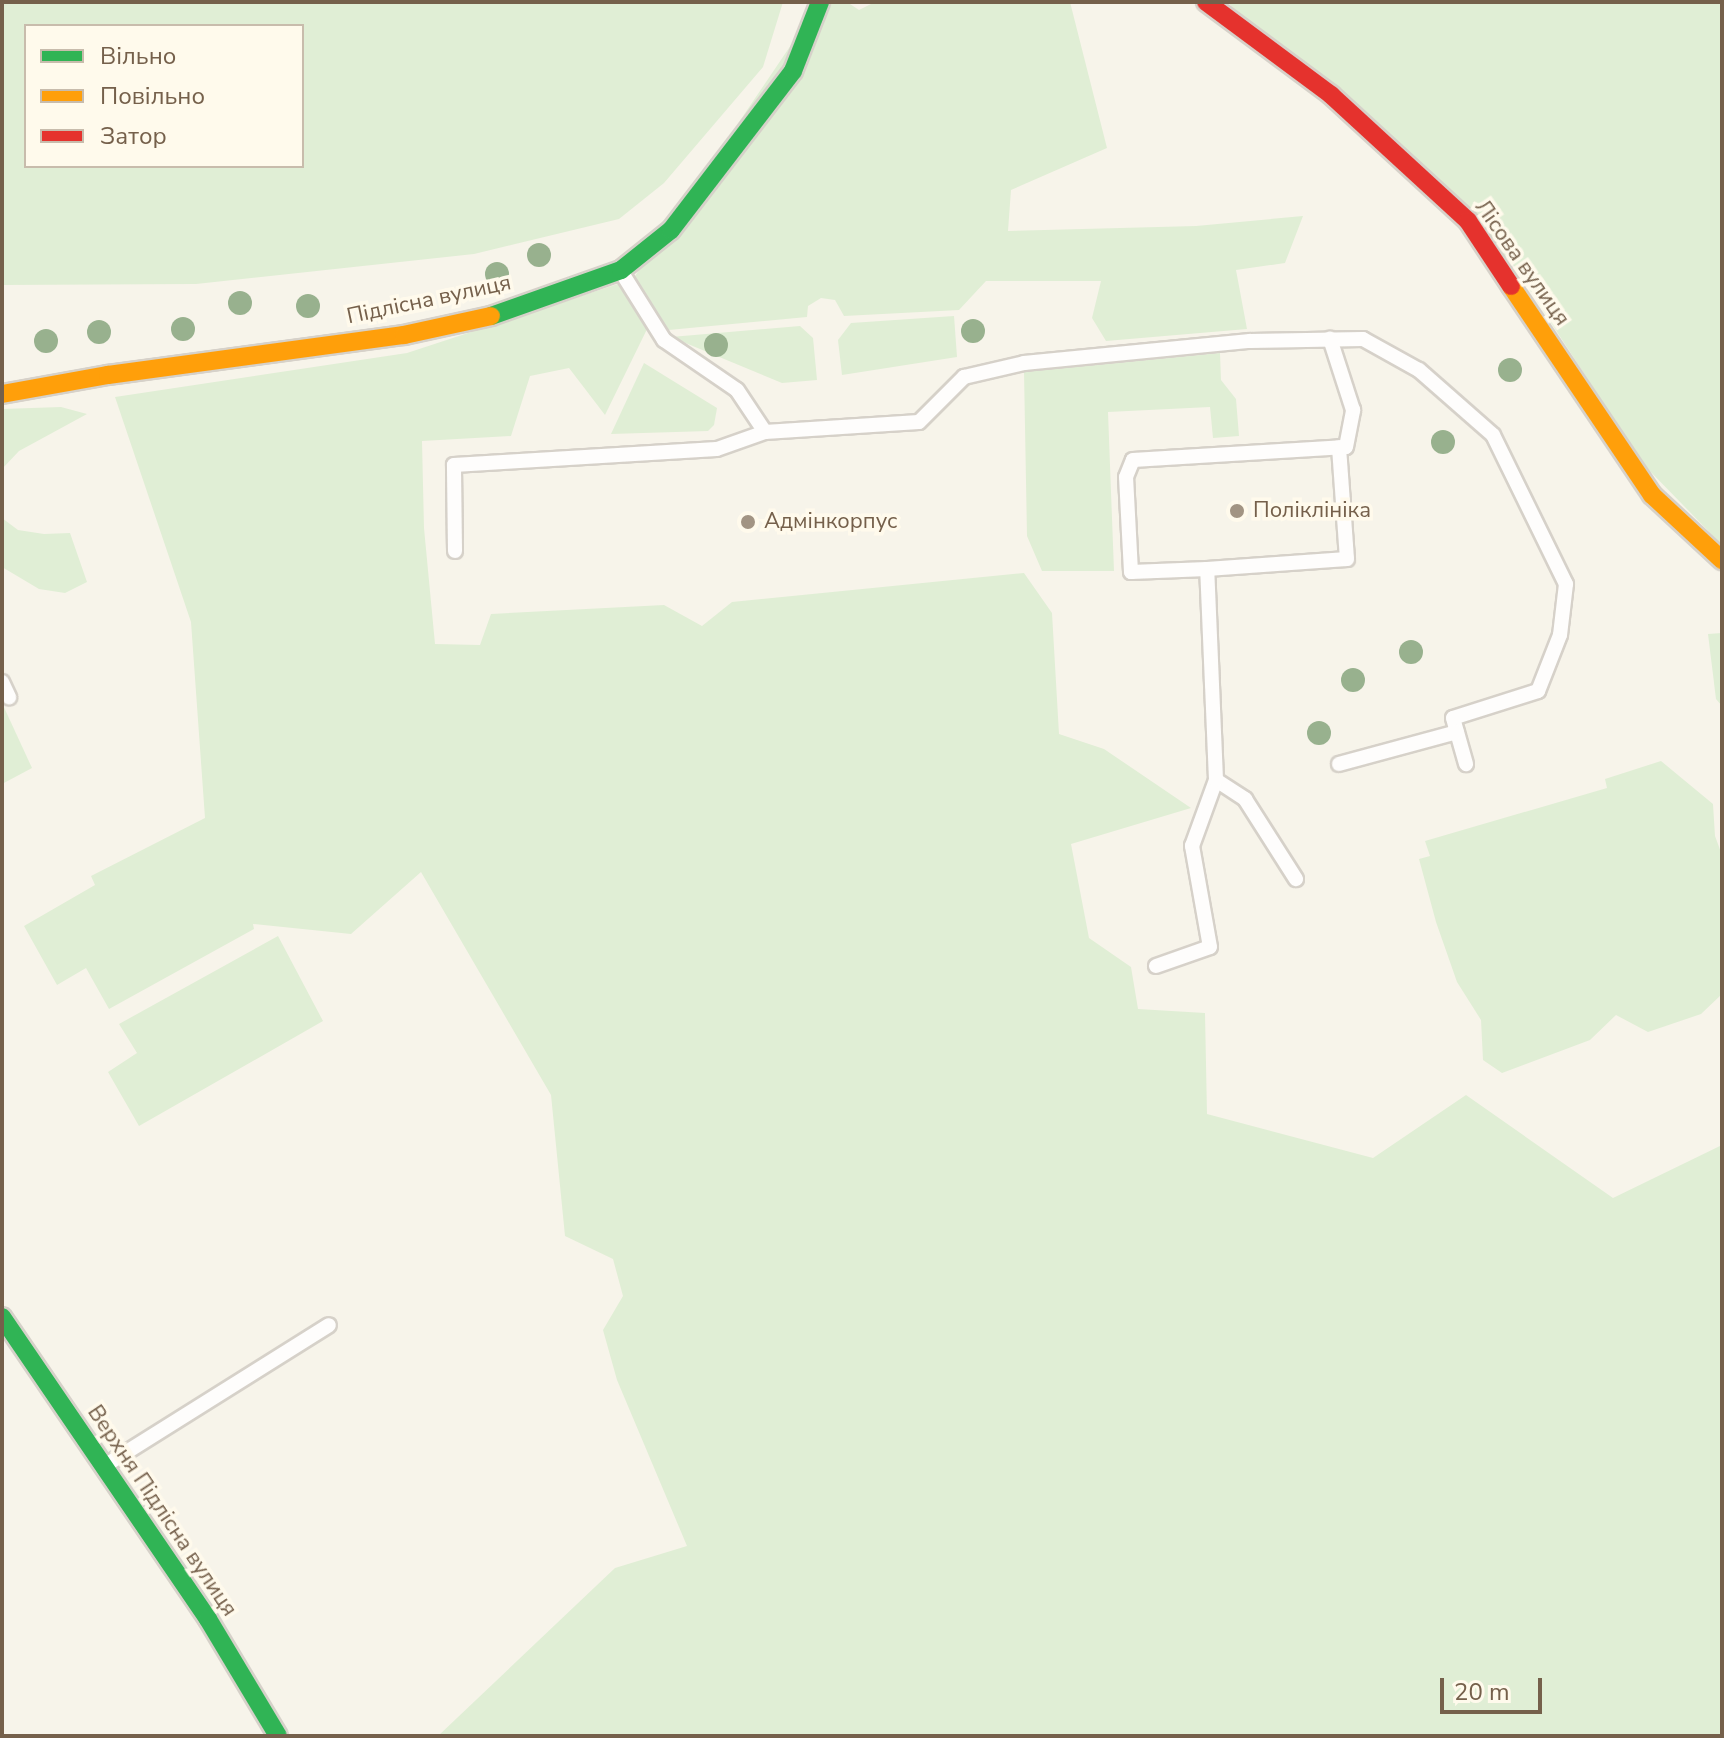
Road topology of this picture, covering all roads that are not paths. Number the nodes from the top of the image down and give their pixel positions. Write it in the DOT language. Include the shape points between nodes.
graph roads {
  1 [pos="820,2"];
  2 [pos="1206,2"];
  3 [pos="621,270"];
  4 [pos="1330,339"];
  5 [pos="2,394"];
  6 [pos="765,432"];
  7 [pos="1339,447"];
  8 [pos="455,551"];
  9 [pos="1722,560"];
  10 [pos="1207,569"];
  11 [pos="2,682"];
  12 [pos="9,697"];
  13 [pos="1457,732"];
  14 [pos="1339,764"];
  15 [pos="1466,764"];
  16 [pos="1216,780"];
  17 [pos="1296,879"];
  18 [pos="1156,966"];
  19 [pos="2,1317"];
  20 [pos="329,1325"];
  21 [pos="102,1467"];
  22 [pos="278,1736"];
  1 -- 3 [label="street, Підлісна вулиця" via="793,71 671,230"];
  2 -- 9 [label="street, Лісова вулиця" via="1331,95 1468,221 1652,495"];
  3 -- 5 [label="street, Підлісна вулиця" via="496,315 404,335"];
  3 -- 6 [label="lane" via="664,340 737,390"];
  4 -- 6 [label="lane" via="1250,341 1024,363 964,377 919,422"];
  4 -- 7 [label="lane" via="1353,410 1346,447"];
  4 -- 13 [label="lane" via="1363,339 1419,370 1493,435 1566,584 1560,635 1538,691 1453,718"];
  6 -- 8 [label="lane" via="717,449 454,465"];
  7 -- 10 [label="lane" via="1347,559"];
  7 -- 10 [label="lane" via="1133,460 1126,477 1131,572"];
  10 -- 16 [label="lane"];
  11 -- 12 [label="lane"];
  13 -- 14 [label="lane"];
  13 -- 15 [label="lane"];
  16 -- 17 [label="lane" via="1245,799"];
  16 -- 18 [label="lane" via="1192,846 1210,947"];
  19 -- 21 [label="street, Верхня Підлісна вулиця"];
  20 -- 21 [label="lane"];
  21 -- 22 [label="street, Верхня Підлісна вулиця" via="208,1619"];
}
